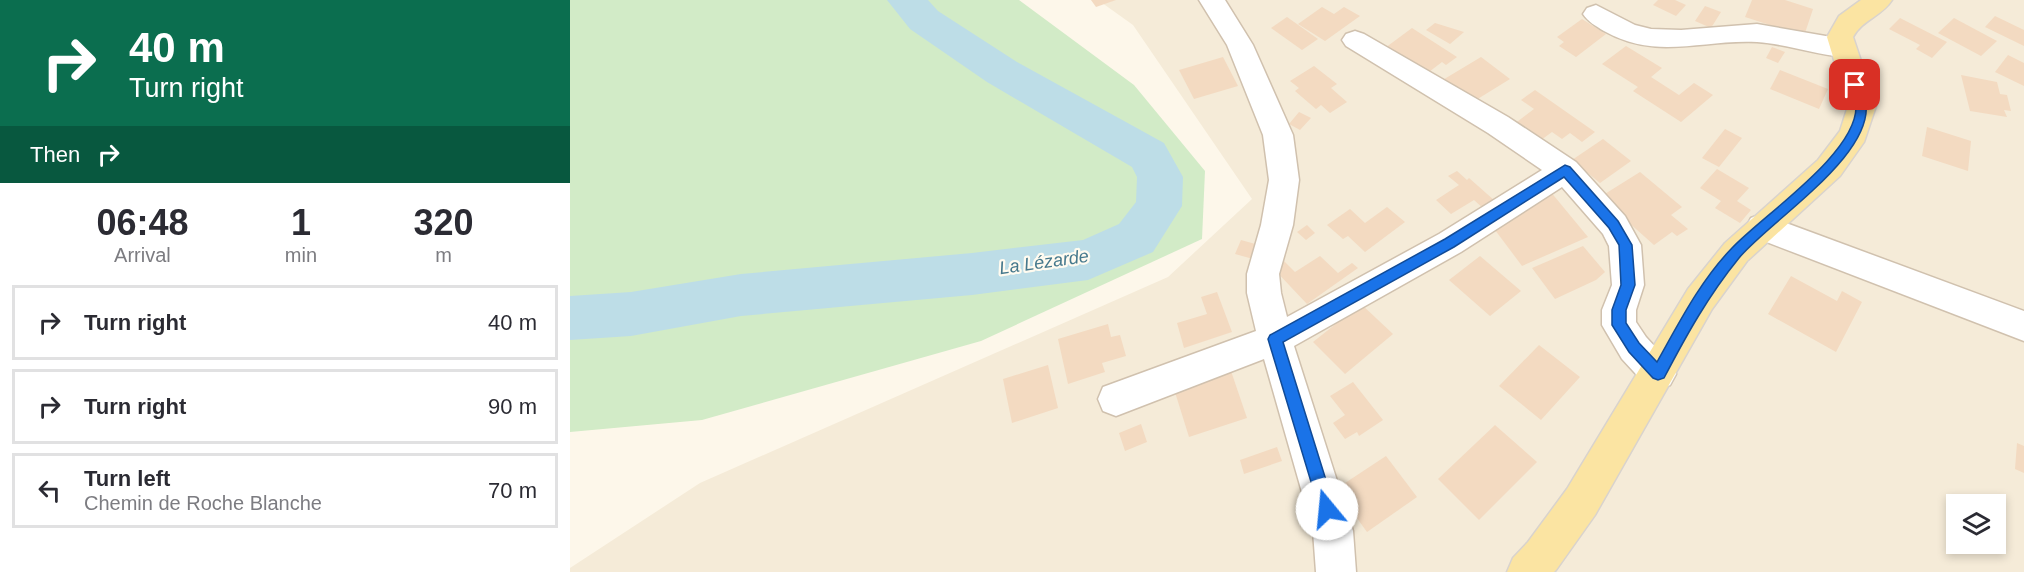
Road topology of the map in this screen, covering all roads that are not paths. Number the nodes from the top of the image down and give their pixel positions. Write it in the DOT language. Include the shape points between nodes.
graph roads {
  1 [pos="1212,0"];
  2 [pos="1880,0"];
  3 [pos="1596,14"];
  4 [pos="1355,40"];
  5 [pos="1843,48"];
  6 [pos="1565,170"];
  7 [pos="1762,227"];
  8 [pos="2024,326"];
  9 [pos="1275,339"];
  10 [pos="1658,374"];
  11 [pos="1116,399"];
  12 [pos="1336,572"];
  13 [pos="1527,572"];
  1 -- 9 [label="street" via="1240,45 1278,135 1284,180 1263,274"];
  2 -- 5 [label="main road" via="1848,22 1840,37"];
  3 -- 5 [label="street" via="1626,32 1648,38 1739,32 1779,35"];
  4 -- 6 [label="street"];
  5 -- 7 [label="main road" via="1862,106 1854,134 1829,168"];
  6 -- 9 [label="street" via="1450,243"];
  6 -- 10 [label="street" via="1614,225 1625,245 1628,285 1619,310 1619,325"];
  7 -- 8 [label="street"];
  7 -- 10 [label="main road" via="1736,252 1700,299"];
  9 -- 11 [label="street"];
  9 -- 12 [label="street" via="1333,531"];
  10 -- 13 [label="main road" via="1581,502"];
}
